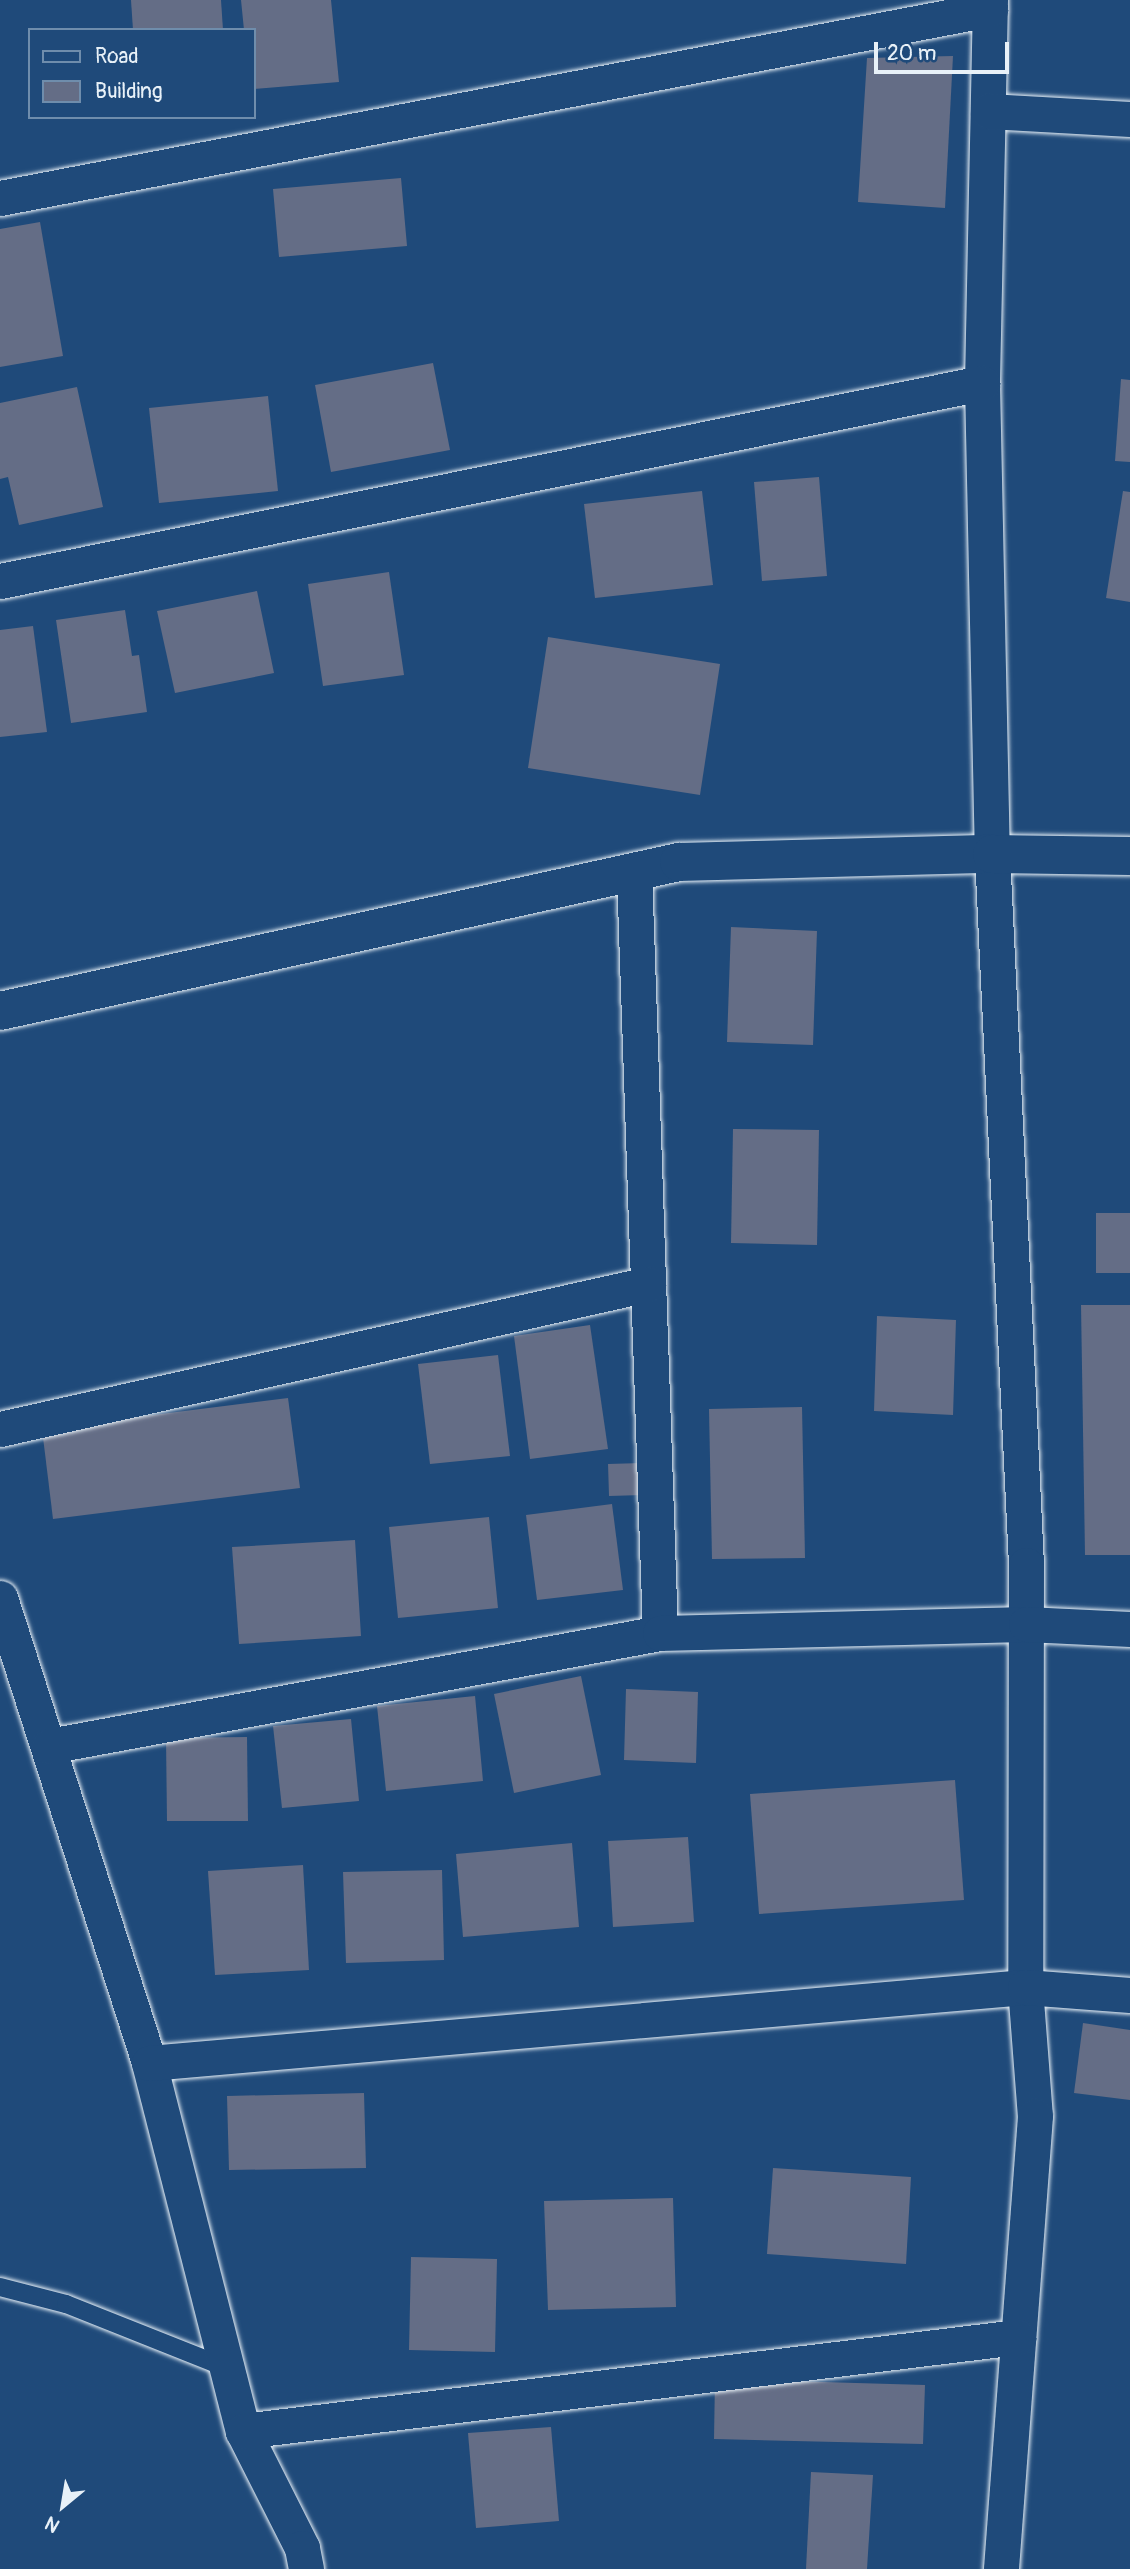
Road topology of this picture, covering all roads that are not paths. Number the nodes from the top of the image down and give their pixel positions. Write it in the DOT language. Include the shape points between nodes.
graph roads {
  1 [pos="990,5"];
  2 [pos="988,111"];
  3 [pos="1130,119"];
  4 [pos="0,198"];
  5 [pos="982,383"];
  6 [pos="0,581"];
  7 [pos="992,854"];
  8 [pos="1130,856"];
  9 [pos="634,872"];
  10 [pos="0,1011"];
  11 [pos="648,1284"];
  12 [pos="0,1429"];
  13 [pos="0,1598"];
  14 [pos="1026,1624"];
  15 [pos="1130,1629"];
  16 [pos="660,1633"];
  17 [pos="49,1746"];
  18 [pos="1025,1987"];
  19 [pos="1130,1995"];
  20 [pos="149,2063"];
  21 [pos="0,2287"];
  22 [pos="1018,2337"];
  23 [pos="227,2368"];
  24 [pos="243,2431"];
  25 [pos="297,2562"];
  26 [pos="1001,2569"];
  1 -- 2 [label="street"];
  1 -- 4 [label="street"];
  2 -- 3 [label="street"];
  2 -- 5 [label="street"];
  5 -- 6 [label="street"];
  5 -- 7 [label="street"];
  7 -- 8 [label="street"];
  7 -- 9 [label="street" via="679,862"];
  7 -- 14 [label="street"];
  9 -- 10 [label="street"];
  9 -- 11 [label="street"];
  11 -- 12 [label="street"];
  11 -- 16 [label="street"];
  13 -- 17 [label="street"];
  14 -- 15 [label="street"];
  14 -- 16 [label="street"];
  14 -- 18 [label="street"];
  16 -- 17 [label="street"];
  17 -- 20 [label="street"];
  18 -- 19 [label="street"];
  18 -- 20 [label="street"];
  18 -- 22 [label="street" via="1035,2116"];
  20 -- 23 [label="street"];
  21 -- 23 [label="lane" via="66,2304"];
  22 -- 24 [label="street"];
  22 -- 26 [label="street"];
  23 -- 24 [label="street"];
  24 -- 25 [label="street"];
}
